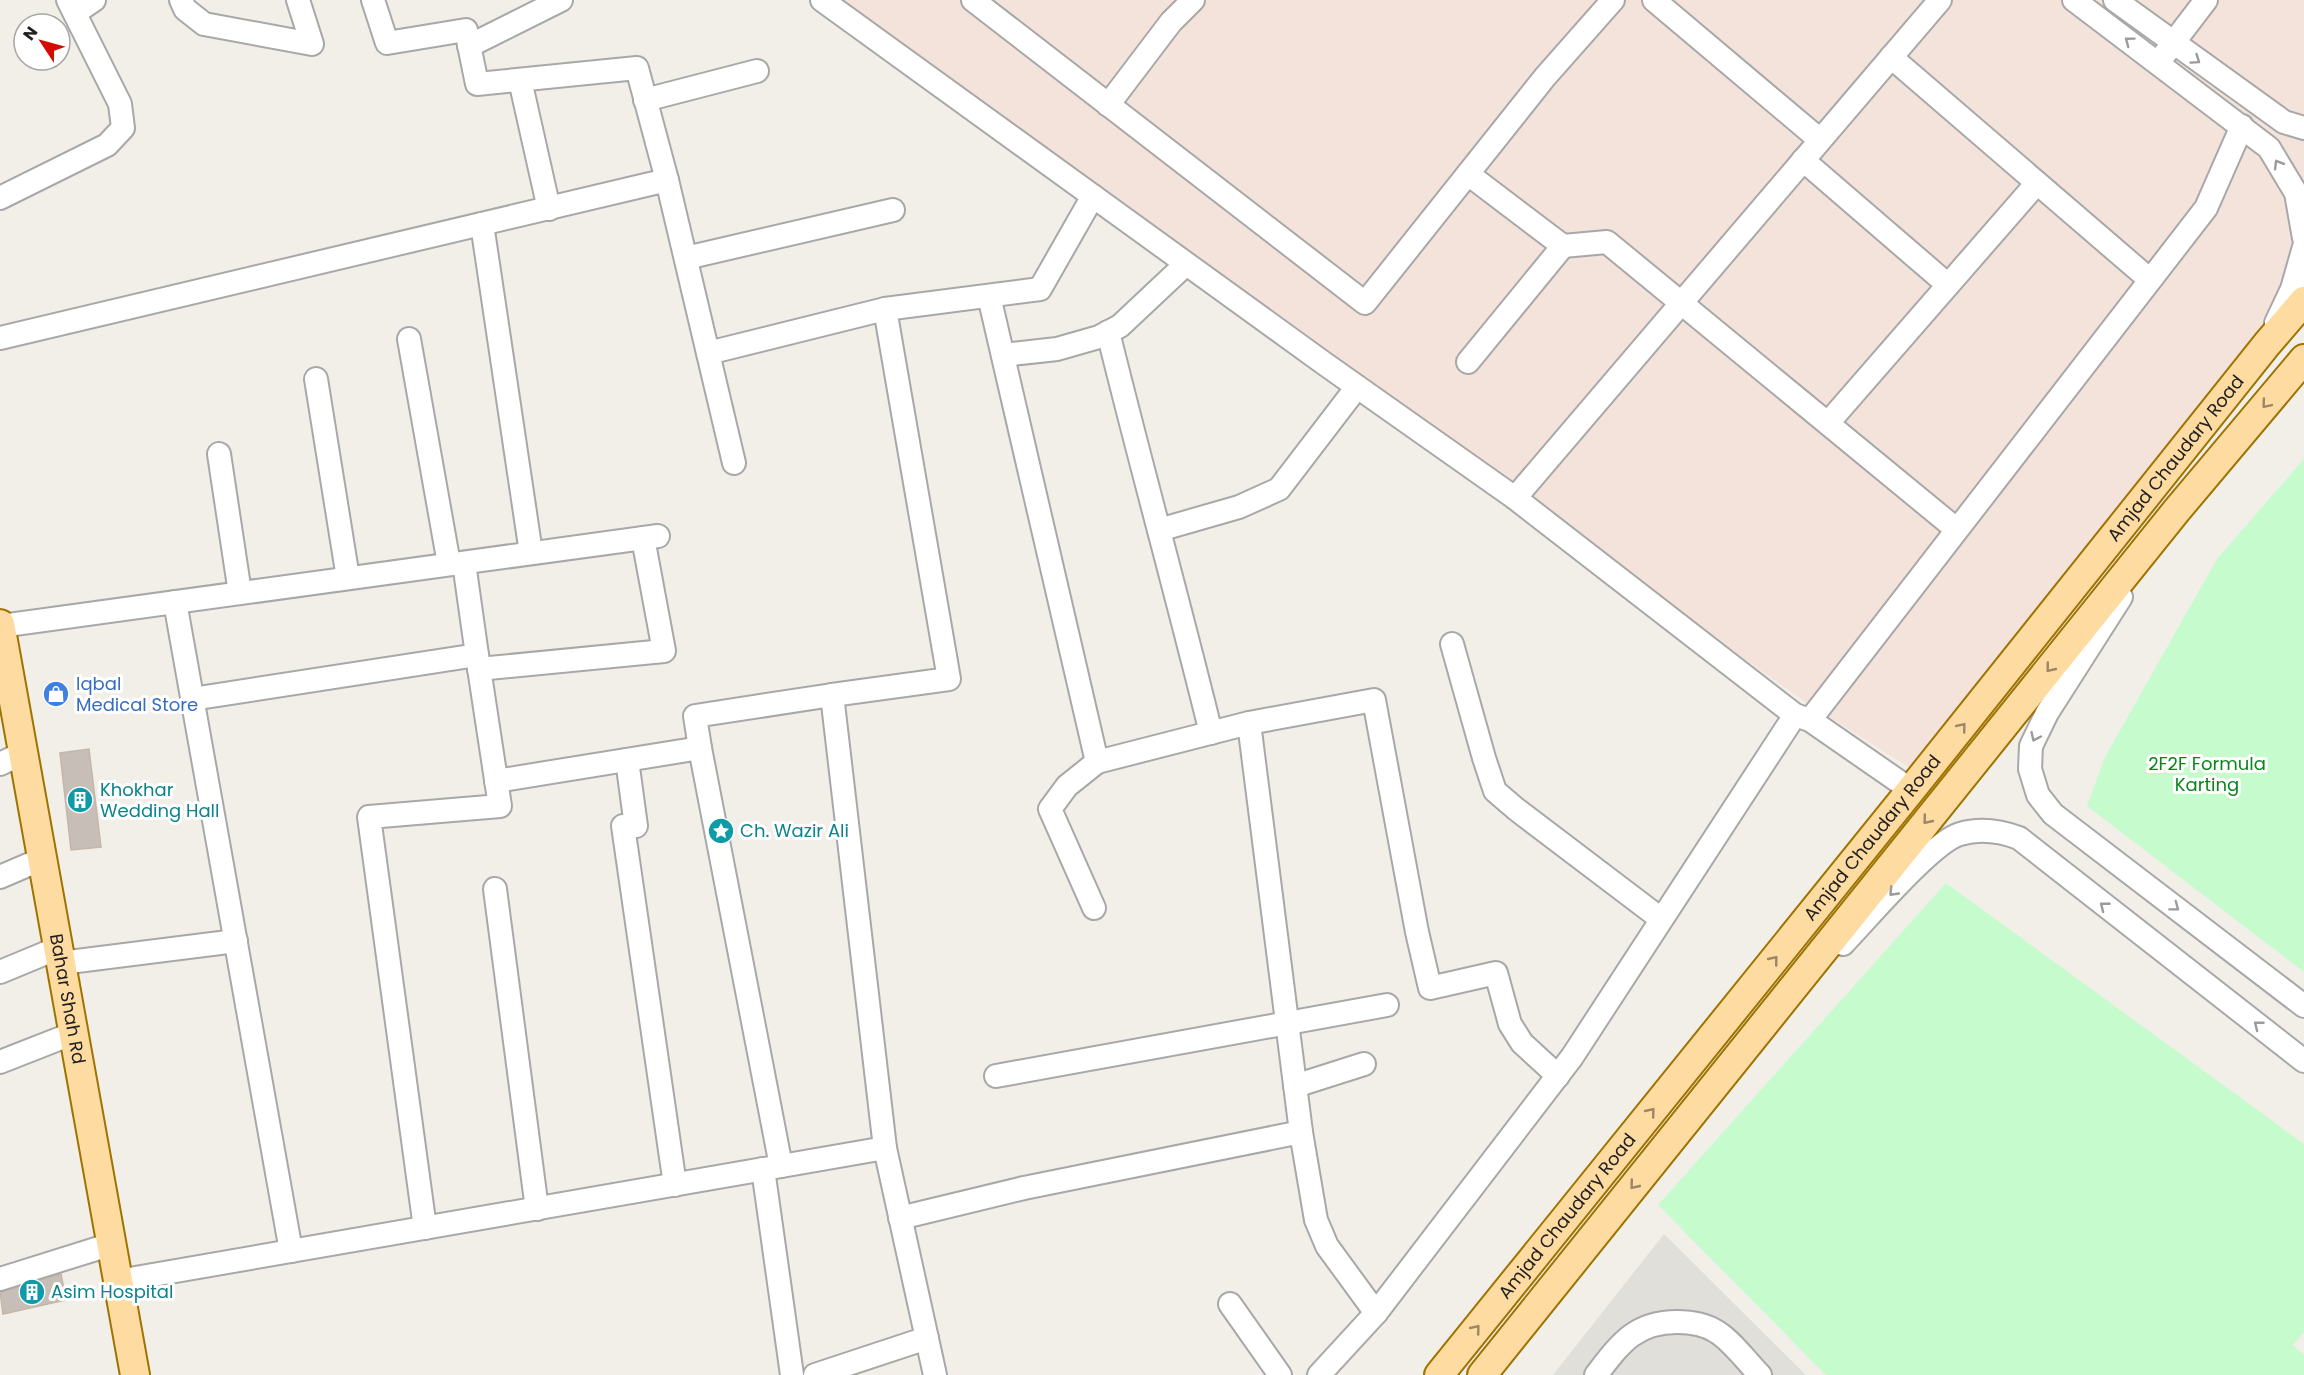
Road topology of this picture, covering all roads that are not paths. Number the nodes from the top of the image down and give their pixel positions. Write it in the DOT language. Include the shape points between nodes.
graph roads {
  1 [pos="94,0"];
  2 [pos="181,0"];
  3 [pos="298,0"];
  4 [pos="374,0"];
  5 [pos="561,0"];
  6 [pos="822,0"];
  7 [pos="973,0"];
  8 [pos="1193,0"];
  9 [pos="1613,0"];
  10 [pos="1654,0"];
  11 [pos="1940,0"];
  12 [pos="2074,0"];
  13 [pos="2115,0"];
  14 [pos="2206,0"];
  15 [pos="71,7"];
  16 [pos="2173,44"];
  17 [pos="469,46"];
  18 [pos="1891,57"];
  19 [pos="2158,63"];
  20 [pos="757,71"];
  21 [pos="520,80"];
  22 [pos="645,100"];
  23 [pos="1108,105"];
  24 [pos="2242,126"];
  25 [pos="2304,128"];
  26 [pos="1820,140"];
  27 [pos="1803,160"];
  28 [pos="1468,174"];
  29 [pos="667,180"];
  30 [pos="2037,183"];
  31 [pos="1093,196"];
  32 [pos="0,198"];
  33 [pos="549,208"];
  34 [pos="893,210"];
  35 [pos="482,224"];
  36 [pos="2304,238"];
  37 [pos="1563,246"];
  38 [pos="2304,247"];
  39 [pos="686,258"];
  40 [pos="1185,264"];
  41 [pos="2150,280"];
  42 [pos="1948,285"];
  43 [pos="989,296"];
  44 [pos="2304,301"];
  45 [pos="1682,302"];
  46 [pos="885,309"];
  47 [pos="1108,332"];
  48 [pos="0,338"];
  49 [pos="409,339"];
  50 [pos="2266,344"];
  51 [pos="708,353"];
  52 [pos="1003,356"];
  53 [pos="2304,359"];
  54 [pos="1468,362"];
  55 [pos="316,379"];
  56 [pos="1357,387"];
  57 [pos="1828,423"];
  58 [pos="219,454"];
  59 [pos="735,463"];
  60 [pos="1515,498"];
  61 [pos="2178,510"];
  62 [pos="1956,529"];
  63 [pos="1159,530"];
  64 [pos="531,553"];
  65 [pos="456,564"];
  66 [pos="348,578"];
  67 [pos="240,593"];
  68 [pos="175,602"];
  69 [pos="0,625"];
  70 [pos="1452,644"];
  71 [pos="478,662"];
  72 [pos="832,695"];
  73 [pos="192,699"];
  74 [pos="1802,718"];
  75 [pos="1249,723"];
  76 [pos="1211,733"];
  77 [pos="700,748"];
  78 [pos="12,759"];
  79 [pos="627,760"];
  80 [pos="1097,762"];
  81 [pos="496,781"];
  82 [pos="1911,790"];
  83 [pos="42,859"];
  84 [pos="0,877"];
  85 [pos="495,889"];
  86 [pos="1094,908"];
  87 [pos="1661,919"];
  88 [pos="236,941"];
  89 [pos="60,955"];
  90 [pos="0,972"];
  91 [pos="1387,1005"];
  92 [pos="2304,1006"];
  93 [pos="1288,1023"];
  94 [pos="74,1033"];
  95 [pos="1744,1048"];
  96 [pos="2304,1061"];
  97 [pos="0,1062"];
  98 [pos="1364,1064"];
  99 [pos="996,1076"];
  100 [pos="1558,1076"];
  101 [pos="1295,1086"];
  102 [pos="1301,1132"];
  103 [pos="885,1148"];
  104 [pos="772,1168"];
  105 [pos="675,1185"];
  106 [pos="537,1209"];
  107 [pos="900,1218"];
  108 [pos="425,1228"];
  109 [pos="112,1244"];
  110 [pos="291,1251"];
  111 [pos="0,1279"];
  112 [pos="118,1281"];
  113 [pos="1230,1304"];
  114 [pos="1376,1313"];
  115 [pos="927,1338"];
  116 [pos="135,1375"];
  117 [pos="792,1375"];
  118 [pos="815,1375"];
  119 [pos="935,1375"];
  120 [pos="1280,1375"];
  121 [pos="1319,1375"];
  122 [pos="1439,1375"];
  123 [pos="1482,1375"];
  124 [pos="1596,1375"];
  125 [pos="1760,1375"];
  1 -- 15 [label="street"];
  2 -- 3 [label="street" via="185,9 204,24 312,44"];
  4 -- 17 [label="street" via="387,43 466,30"];
  5 -- 17 [label="street"];
  6 -- 31 [label="street"];
  7 -- 23 [label="street"];
  8 -- 23 [label="street" via="1171,22"];
  9 -- 28 [label="street"];
  10 -- 26 [label="street"];
  11 -- 18 [label="street"];
  19 -- 12 [label="street, one-way"];
  13 -- 16 [label="street"];
  14 -- 16 [label="street"];
  15 -- 32 [label="street" via="120,104 123,128 107,145"];
  16 -- 19 [label="street"];
  16 -- 25 [label="street, one-way" via="2284,122"];
  17 -- 21 [label="street" via="477,84"];
  18 -- 26 [label="street"];
  18 -- 30 [label="street"];
  19 -- 24 [label="street"];
  20 -- 22 [label="street"];
  21 -- 22 [label="street" via="637,68"];
  21 -- 33 [label="street"];
  22 -- 29 [label="street"];
  23 -- 28 [label="street" via="1365,303"];
  36 -- 24 [label="street, one-way" via="2296,194 2269,148"];
  24 -- 41 [label="street" via="2206,208"];
  26 -- 27 [label="street"];
  27 -- 42 [label="street"];
  27 -- 45 [label="street"];
  28 -- 37 [label="street"];
  29 -- 33 [label="street"];
  29 -- 39 [label="street"];
  30 -- 41 [label="street"];
  30 -- 42 [label="street"];
  31 -- 40 [label="street"];
  31 -- 43 [label="street" via="1040,290"];
  33 -- 35 [label="street"];
  34 -- 39 [label="street"];
  35 -- 48 [label="street"];
  35 -- 64 [label="street"];
  37 -- 45 [label="street" via="1607,242"];
  37 -- 54 [label="street"];
  38 -- 50 [label="street" via="2292,289"];
  39 -- 51 [label="street"];
  40 -- 47 [label="street" via="1120,326"];
  40 -- 56 [label="street"];
  41 -- 62 [label="street"];
  42 -- 57 [label="street"];
  43 -- 46 [label="street"];
  43 -- 52 [label="street"];
  44 -- 50 [label="main road, Amjad Chaudary Road"];
  45 -- 57 [label="street"];
  45 -- 60 [label="street"];
  46 -- 51 [label="street"];
  46 -- 72 [label="street" via="949,679"];
  47 -- 52 [label="street" via="1057,349"];
  47 -- 63 [label="street"];
  49 -- 65 [label="street"];
  82 -- 50 [label="main road, Amjad Chaudary Road, one-way"];
  51 -- 59 [label="street"];
  52 -- 80 [label="street"];
  53 -- 61 [label="main road, Amjad Chaudary Road, one-way"];
  55 -- 66 [label="street"];
  56 -- 60 [label="street"];
  56 -- 63 [label="street" via="1279,489 1239,507"];
  57 -- 62 [label="street"];
  58 -- 67 [label="street"];
  60 -- 74 [label="street"];
  61 -- 92 [label="street, one-way" via="2047,712 2031,746 2030,769 2038,795 2053,814"];
  61 -- 95 [label="main road, Amjad Chaudary Road, one-way"];
  62 -- 74 [label="street"];
  63 -- 76 [label="street"];
  64 -- 65 [label="street"];
  64 -- 71 [label="street" via="651,537 664,651"];
  65 -- 66 [label="street"];
  65 -- 71 [label="street"];
  66 -- 67 [label="street"];
  67 -- 68 [label="street"];
  68 -- 69 [label="street"];
  68 -- 73 [label="street"];
  69 -- 78 [label="main road, Bahar Shah Rd"];
  70 -- 87 [label="street" via="1495,791"];
  71 -- 73 [label="street"];
  71 -- 81 [label="street"];
  72 -- 77 [label="street" via="695,716"];
  72 -- 103 [label="street"];
  73 -- 88 [label="street"];
  74 -- 82 [label="street"];
  74 -- 87 [label="street"];
  75 -- 76 [label="street"];
  75 -- 93 [label="street"];
  75 -- 100 [label="street" via="1374,700 1430,988 1496,973 1510,1024 1522,1043"];
  76 -- 80 [label="street"];
  77 -- 79 [label="street"];
  77 -- 104 [label="street"];
  78 -- 83 [label="main road, Bahar Shah Rd"];
  79 -- 81 [label="street"];
  79 -- 105 [label="street" via="636,826 623,826"];
  80 -- 86 [label="street" via="1066,786 1050,809"];
  81 -- 108 [label="street" via="500,806 369,817"];
  122 -- 82 [label="main road, Amjad Chaudary Road, one-way"];
  83 -- 84 [label="street"];
  83 -- 89 [label="main road, Bahar Shah Rd"];
  85 -- 106 [label="street"];
  87 -- 100 [label="street"];
  88 -- 89 [label="street"];
  88 -- 110 [label="street"];
  89 -- 90 [label="street"];
  89 -- 94 [label="main road, Bahar Shah Rd"];
  91 -- 93 [label="street"];
  93 -- 99 [label="street"];
  93 -- 101 [label="street"];
  94 -- 97 [label="street"];
  94 -- 109 [label="main road, Bahar Shah Rd"];
  96 -- 95 [label="street, one-way" via="2019,838 1981,831 1958,834 1936,848"];
  95 -- 123 [label="main road, Amjad Chaudary Road, one-way"];
  98 -- 101 [label="street"];
  100 -- 114 [label="street"];
  101 -- 102 [label="street"];
  102 -- 107 [label="street" via="1024,1188"];
  102 -- 114 [label="street" via="1316,1220 1327,1246"];
  103 -- 104 [label="street"];
  103 -- 107 [label="street"];
  104 -- 105 [label="street"];
  104 -- 117 [label="street"];
  105 -- 106 [label="street"];
  106 -- 108 [label="street"];
  107 -- 115 [label="street"];
  108 -- 110 [label="street"];
  109 -- 111 [label="street"];
  109 -- 112 [label="main road, Bahar Shah Rd"];
  110 -- 112 [label="street"];
  112 -- 116 [label="main road, Bahar Shah Rd"];
  113 -- 120 [label="street"];
  114 -- 121 [label="street"];
  115 -- 118 [label="street"];
  115 -- 119 [label="street"];
  124 -- 125 [label="street" via="1634,1332 1651,1324 1674,1322 1696,1322 1718,1332"];
}
